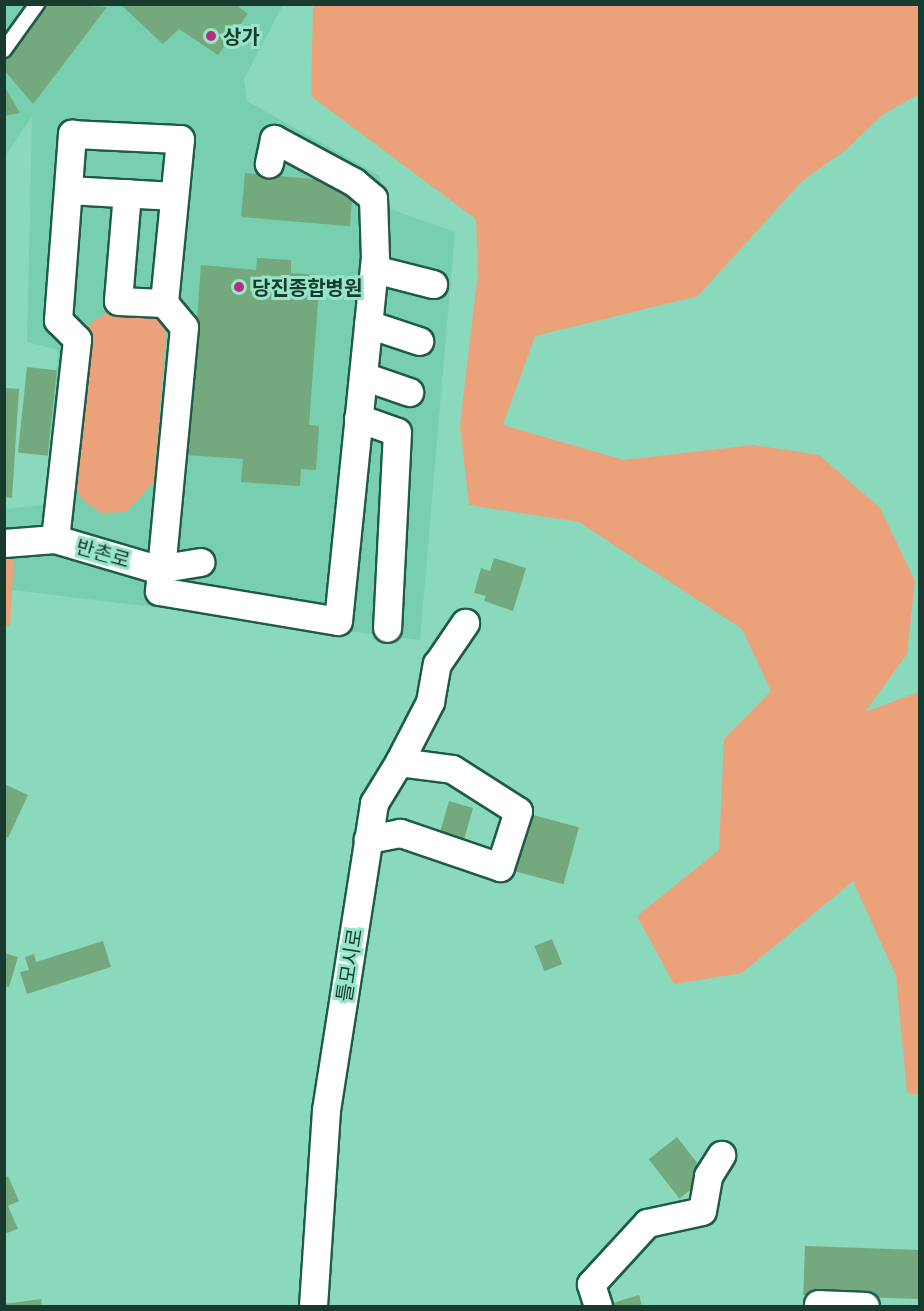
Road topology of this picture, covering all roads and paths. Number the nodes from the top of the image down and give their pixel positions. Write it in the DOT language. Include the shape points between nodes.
graph roads {
  1 [pos="37,4"];
  2 [pos="4,50"];
  3 [pos="269,163"];
  4 [pos="68,190"];
  5 [pos="127,193"];
  6 [pos="174,196"];
  7 [pos="374,269"];
  8 [pos="433,284"];
  9 [pos="164,303"];
  10 [pos="368,324"];
  11 [pos="419,341"];
  12 [pos="363,376"];
  13 [pos="409,392"];
  14 [pos="358,418"];
  15 [pos="55,539"];
  16 [pos="4,543"];
  17 [pos="200,562"];
  18 [pos="161,568"];
  19 [pos="465,623"];
  20 [pos="387,628"];
  21 [pos="399,762"];
  22 [pos="368,839"];
  23 [pos="721,1155"];
  24 [pos="818,1304"];
  25 [pos="313,1306"];
  26 [pos="598,1306"];
  27 [pos="865,1306"];
  1 -- 2 [label="lane"];
  3 -- 7 [label="street" via="274,139 354,182 373,198"];
  4 -- 5 [label="street"];
  4 -- 6 [label="street" via="72,134 180,139"];
  4 -- 15 [label="street" via="58,320 77,339"];
  5 -- 6 [label="street"];
  5 -- 9 [label="street" via="118,301"];
  6 -- 9 [label="street"];
  7 -- 8 [label="street"];
  7 -- 10 [label="street"];
  9 -- 18 [label="street" via="184,327"];
  10 -- 11 [label="street"];
  10 -- 12 [label="street"];
  12 -- 13 [label="street"];
  12 -- 14 [label="street"];
  14 -- 18 [label="street" via="338,621 159,591"];
  14 -- 20 [label="street" via="397,432"];
  15 -- 16 [label="street, 반촌로"];
  15 -- 18 [label="street, 반촌로"];
  17 -- 18 [label="street, 반촌로"];
  19 -- 21 [label="street, 틀모시로" via="438,664 430,702"];
  21 -- 22 [label="street, 틀모시로" via="374,803"];
  21 -- 22 [label="street" via="452,769 518,811 500,867 400,833"];
  22 -- 25 [label="street, 틀모시로" via="326,1110"];
  23 -- 26 [label="street" via="708,1176 702,1211 647,1223 591,1284"];
  24 -- 27 [label="street"];
}
